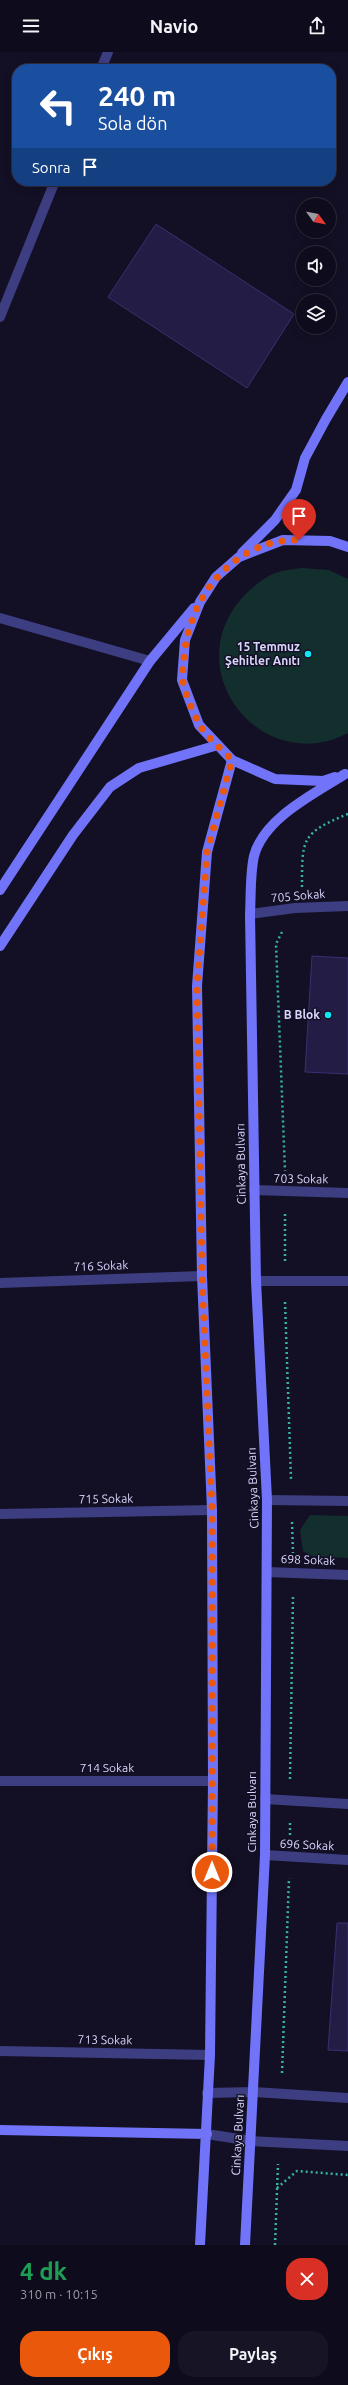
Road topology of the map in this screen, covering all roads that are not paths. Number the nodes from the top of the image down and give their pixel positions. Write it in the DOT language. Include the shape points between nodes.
graph roads {
  1 [pos="108,52"];
  2 [pos="103,64"];
  3 [pos="53,186"];
  4 [pos="0,317"];
  5 [pos="348,382"];
  6 [pos="348,547"];
  7 [pos="239,557"];
  8 [pos="200,602"];
  9 [pos="0,618"];
  10 [pos="150,661"];
  11 [pos="218,745"];
  12 [pos="232,760"];
  13 [pos="347,774"];
  14 [pos="0,890"];
  15 [pos="348,906"];
  16 [pos="250,914"];
  17 [pos="0,946"];
  18 [pos="254,1190"];
  19 [pos="348,1193"];
  20 [pos="202,1276"];
  21 [pos="256,1281"];
  22 [pos="348,1281"];
  23 [pos="0,1283"];
  24 [pos="268,1500"];
  25 [pos="348,1501"];
  26 [pos="212,1510"];
  27 [pos="0,1514"];
  28 [pos="266,1572"];
  29 [pos="348,1575"];
  30 [pos="0,1781"];
  31 [pos="213,1781"];
  32 [pos="265,1799"];
  33 [pos="348,1804"];
  34 [pos="265,1856"];
  35 [pos="348,1860"];
  36 [pos="0,2051"];
  37 [pos="210,2055"];
  38 [pos="253,2092"];
  39 [pos="207,2093"];
  40 [pos="348,2098"];
  41 [pos="0,2130"];
  42 [pos="207,2134"];
  43 [pos="251,2141"];
  44 [pos="348,2146"];
  45 [pos="200,2245"];
  46 [pos="245,2245"];
  1 -- 2 [label="street"];
  3 -- 4 [label="street"];
  5 -- 7 [label="main road" via="305,458 296,490 275,520"];
  6 -- 7 [label="main road" via="330,541 283,540"];
  7 -- 8 [label="main road" via="216,577"];
  8 -- 10 [label="main road"];
  8 -- 11 [label="main road" via="185,640 182,680 199,725"];
  9 -- 10 [label="street"];
  10 -- 14 [label="main road"];
  11 -- 12 [label="main road"];
  11 -- 17 [label="main road" via="139,768 110,787 72,835"];
  12 -- 13 [label="main road" via="275,779 323,781"];
  12 -- 20 [label="main road" via="207,852 197,986"];
  13 -- 16 [label="main road, Cinkaya Bulvarı" via="299,803 262,835 254,857"];
  15 -- 16 [label="street, 705 Sokak" via="295,908"];
  16 -- 18 [label="main road, Cinkaya Bulvarı"];
  18 -- 19 [label="street, 703 Sokak"];
  18 -- 21 [label="main road, Cinkaya Bulvarı"];
  20 -- 23 [label="street, 716 Sokak"];
  20 -- 26 [label="main road"];
  21 -- 22 [label="street"];
  21 -- 24 [label="main road, Cinkaya Bulvarı"];
  24 -- 25 [label="street"];
  24 -- 28 [label="main road, Cinkaya Bulvarı"];
  26 -- 27 [label="street, 715 Sokak"];
  26 -- 31 [label="main road"];
  28 -- 29 [label="street, 698 Sokak"];
  28 -- 32 [label="main road, Cinkaya Bulvarı"];
  30 -- 31 [label="street, 714 Sokak"];
  31 -- 37 [label="main road"];
  32 -- 33 [label="street"];
  32 -- 34 [label="main road, Cinkaya Bulvarı"];
  34 -- 35 [label="street, 696 Sokak"];
  34 -- 38 [label="main road, Cinkaya Bulvarı"];
  36 -- 37 [label="street, 713 Sokak"];
  37 -- 39 [label="main road"];
  38 -- 39 [label="street"];
  38 -- 40 [label="street"];
  38 -- 43 [label="main road, Cinkaya Bulvarı"];
  39 -- 42 [label="main road"];
  41 -- 42 [label="main road"];
  42 -- 43 [label="street"];
  42 -- 45 [label="main road"];
  43 -- 44 [label="street"];
  43 -- 46 [label="main road, Cinkaya Bulvarı"];
}
